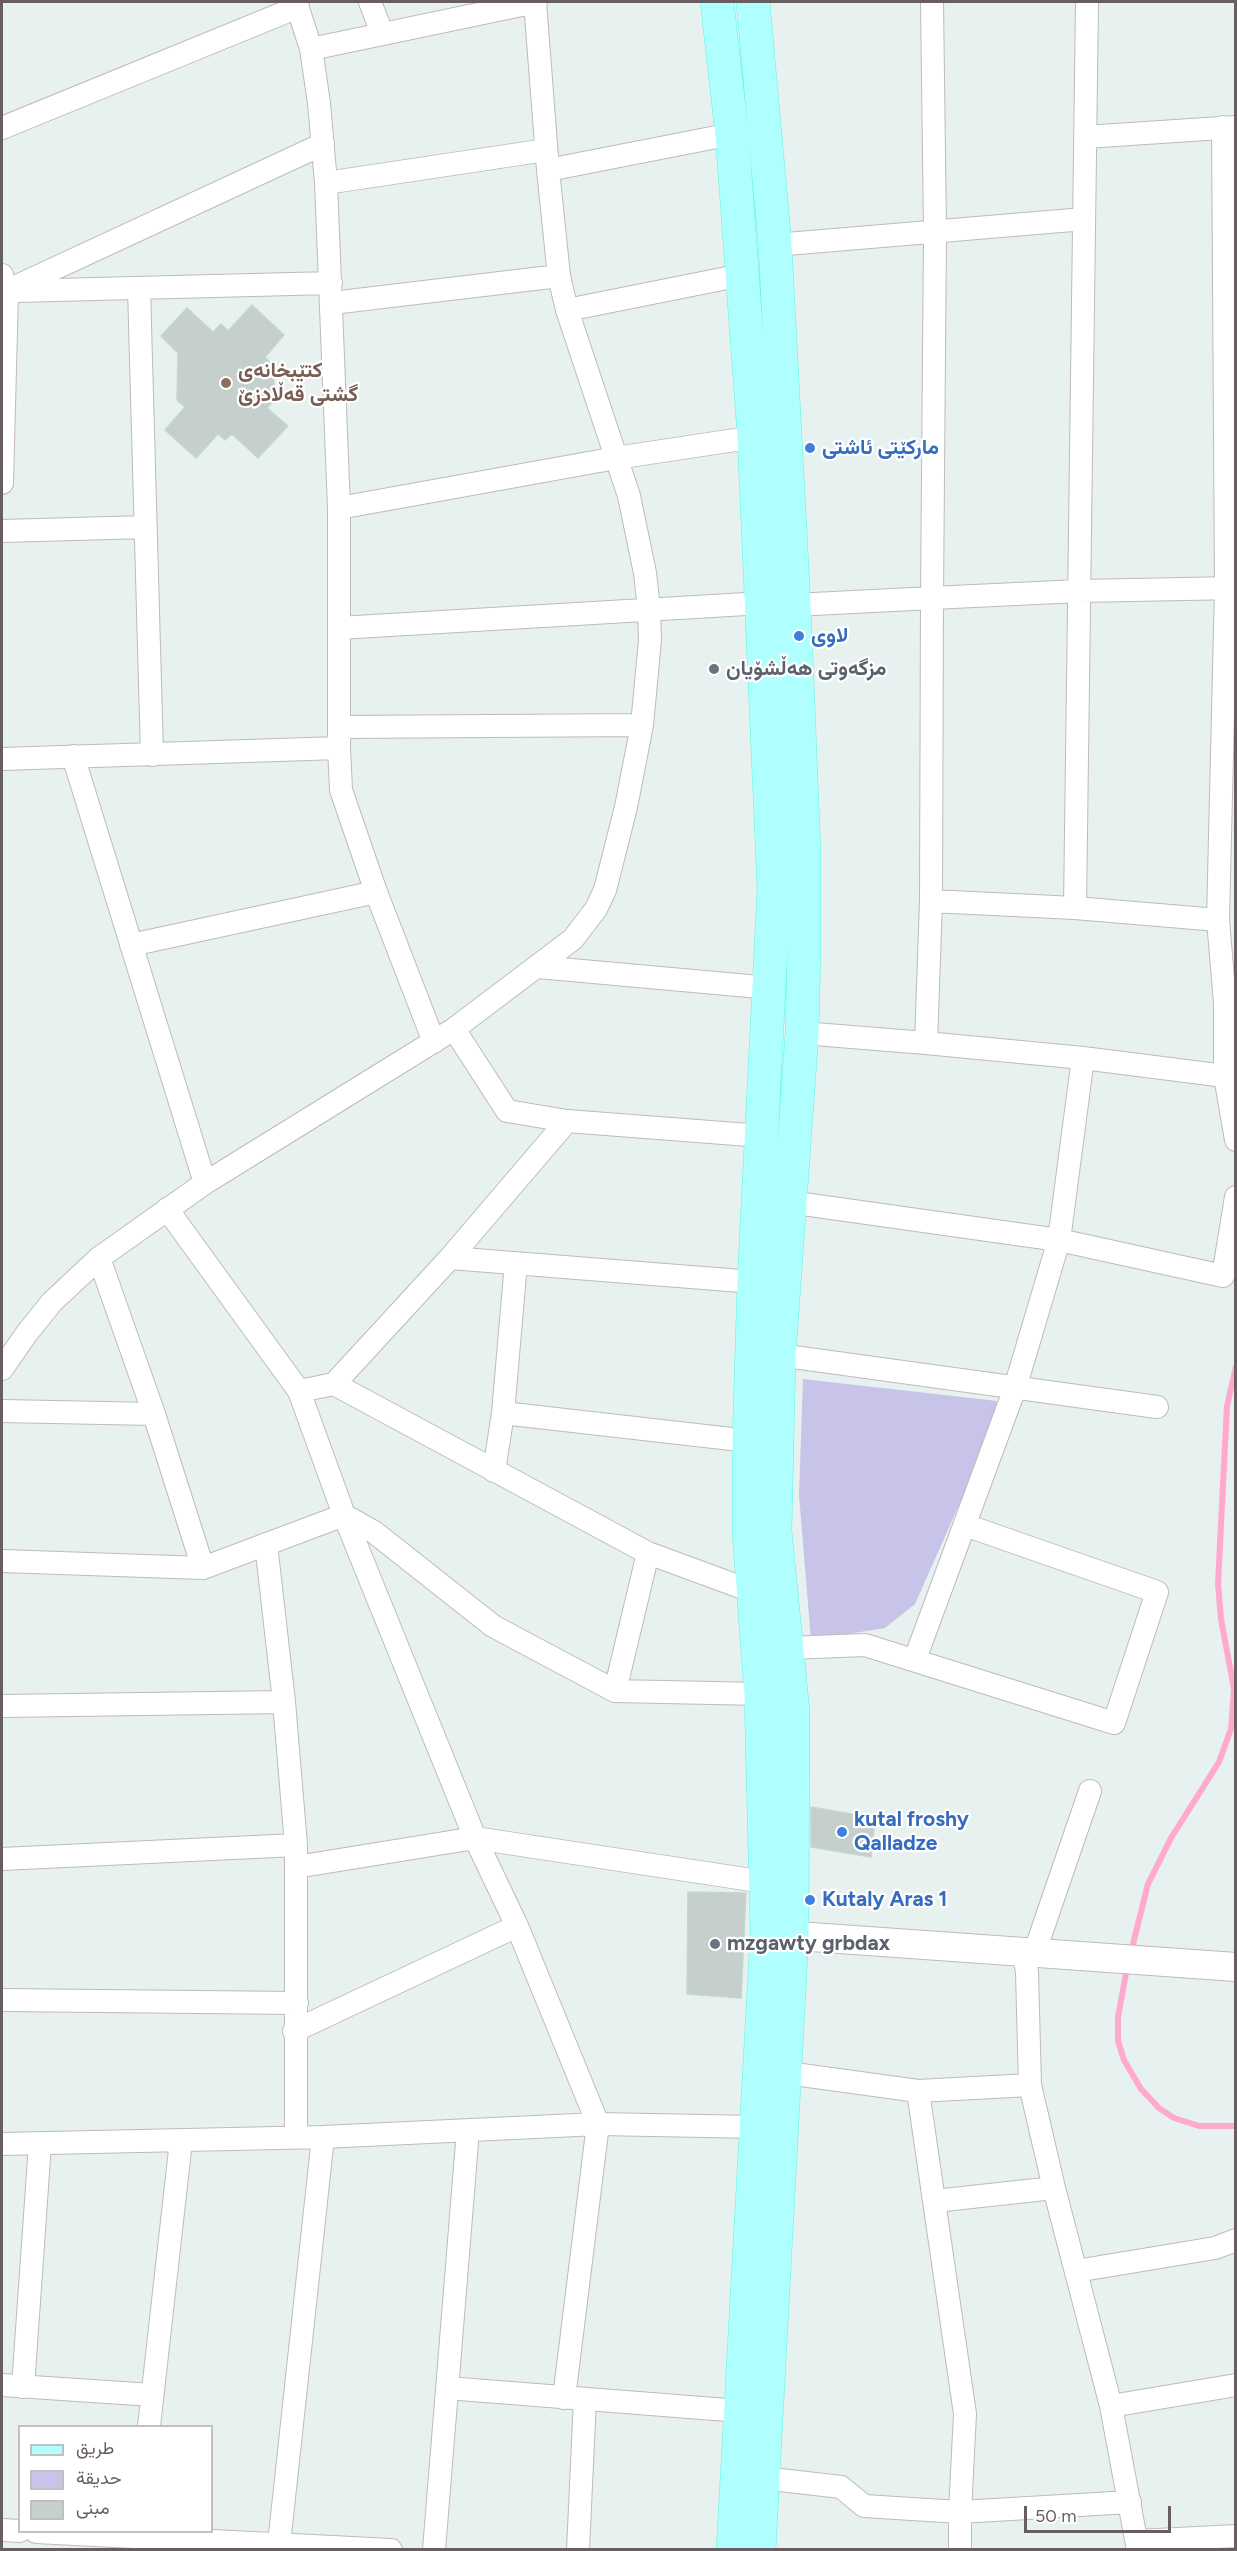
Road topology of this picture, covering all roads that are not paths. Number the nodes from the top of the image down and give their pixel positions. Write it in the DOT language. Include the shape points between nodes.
graph roads {
  1 [pos="370,2"];
  2 [pos="535,2"];
  3 [pos="717,2"];
  4 [pos="753,2"];
  5 [pos="932,2"];
  6 [pos="1087,2"];
  7 [pos="297,4"];
  8 [pos="460,9"];
  9 [pos="382,33"];
  10 [pos="311,49"];
  11 [pos="1229,127"];
  12 [pos="2,128"];
  13 [pos="732,134"];
  14 [pos="1085,137"];
  15 [pos="322,144"];
  16 [pos="547,160"];
  17 [pos="326,183"];
  18 [pos="1084,219"];
  19 [pos="934,231"];
  20 [pos="775,245"];
  21 [pos="742,274"];
  22 [pos="559,276"];
  23 [pos="3,287"];
  24 [pos="139,288"];
  25 [pos="332,293"];
  26 [pos="567,310"];
  27 [pos="769,434"];
  28 [pos="616,458"];
  29 [pos="2,483"];
  30 [pos="339,508"];
  31 [pos="146,527"];
  32 [pos="2,531"];
  33 [pos="1231,588"];
  34 [pos="1079,591"];
  35 [pos="932,598"];
  36 [pos="778,604"];
  37 [pos="649,609"];
  38 [pos="339,628"];
  39 [pos="642,725"];
  40 [pos="339,738"];
  41 [pos="152,755"];
  42 [pos="73,756"];
  43 [pos="2,759"];
  44 [pos="376,892"];
  45 [pos="931,901"];
  46 [pos="1075,908"];
  47 [pos="1218,920"];
  48 [pos="131,945"];
  49 [pos="538,967"];
  50 [pos="771,988"];
  51 [pos="1230,1002"];
  52 [pos="454,1029"];
  53 [pos="801,1034"];
  54 [pos="434,1042"];
  55 [pos="926,1043"];
  56 [pos="1083,1058"];
  57 [pos="1225,1076"];
  58 [pos="567,1122"];
  59 [pos="762,1136"];
  60 [pos="1236,1140"];
  61 [pos="205,1184"];
  62 [pos="1236,1197"];
  63 [pos="789,1202"];
  64 [pos="167,1209"];
  65 [pos="1059,1240"];
  66 [pos="99,1258"];
  67 [pos="450,1258"];
  68 [pos="516,1263"];
  69 [pos="754,1282"];
  70 [pos="779,1355"];
  71 [pos="3,1363"];
  72 [pos="334,1384"];
  73 [pos="1015,1388"];
  74 [pos="299,1391"];
  75 [pos="1156,1407"];
  76 [pos="2,1411"];
  77 [pos="503,1413"];
  78 [pos="154,1414"];
  79 [pos="749,1441"];
  80 [pos="494,1471"];
  81 [pos="344,1515"];
  82 [pos="965,1526"];
  83 [pos="266,1544"];
  84 [pos="648,1553"];
  85 [pos="2,1561"];
  86 [pos="203,1568"];
  87 [pos="754,1592"];
  88 [pos="788,1648"];
  89 [pos="915,1659"];
  90 [pos="615,1691"];
  91 [pos="761,1694"];
  92 [pos="284,1702"];
  93 [pos="2,1706"];
  94 [pos="1090,1791"];
  95 [pos="475,1838"];
  96 [pos="296,1856"];
  97 [pos="2,1859"];
  98 [pos="765,1882"];
  99 [pos="517,1926"];
  100 [pos="780,1935"];
  101 [pos="1029,1951"];
  102 [pos="1236,1966"];
  103 [pos="2,2000"];
  104 [pos="297,2003"];
  105 [pos="294,2031"];
  106 [pos="787,2073"];
  107 [pos="1030,2085"];
  108 [pos="918,2091"];
  109 [pos="598,2124"];
  110 [pos="758,2127"];
  111 [pos="468,2130"];
  112 [pos="296,2137"];
  113 [pos="323,2137"];
  114 [pos="181,2141"];
  115 [pos="2,2144"];
  116 [pos="40,2144"];
  117 [pos="1054,2188"];
  118 [pos="935,2200"];
  119 [pos="1236,2240"];
  120 [pos="1076,2271"];
  121 [pos="1236,2385"];
  122 [pos="12,2386"];
  123 [pos="447,2388"];
  124 [pos="152,2395"];
  125 [pos="575,2398"];
  126 [pos="1111,2406"];
  127 [pos="740,2411"];
  128 [pos="149,2425"];
  129 [pos="763,2478"];
  130 [pos="1130,2502"];
  131 [pos="960,2512"];
  132 [pos="2,2530"];
  133 [pos="18,2531"];
  134 [pos="51,2533"];
  135 [pos="1236,2536"];
  136 [pos="140,2539"];
  137 [pos="1138,2545"];
  138 [pos="266,2546"];
  139 [pos="391,2550"];
  140 [pos="434,2550"];
  141 [pos="578,2550"];
  142 [pos="734,2550"];
  143 [pos="759,2550"];
  144 [pos="960,2550"];
  1 -- 9 [label="street"];
  2 -- 8 [label="street"];
  2 -- 16 [label="street"];
  3 -- 13 [label="main road"];
  4 -- 20 [label="main road"];
  5 -- 19 [label="street"];
  6 -- 14 [label="street"];
  7 -- 10 [label="street"];
  7 -- 12 [label="street"];
  8 -- 9 [label="street"];
  9 -- 10 [label="street"];
  10 -- 15 [label="street"];
  11 -- 14 [label="street"];
  11 -- 33 [label="street"];
  13 -- 16 [label="street"];
  13 -- 21 [label="main road"];
  14 -- 18 [label="street"];
  15 -- 17 [label="street"];
  15 -- 23 [label="street"];
  16 -- 17 [label="street"];
  16 -- 22 [label="street"];
  17 -- 25 [label="street"];
  18 -- 19 [label="street"];
  18 -- 34 [label="street"];
  19 -- 20 [label="street"];
  19 -- 35 [label="street"];
  20 -- 27 [label="main road"];
  21 -- 26 [label="street"];
  21 -- 27 [label="main road"];
  22 -- 25 [label="street"];
  22 -- 26 [label="street"];
  23 -- 24 [label="street"];
  23 -- 29 [label="street"];
  24 -- 25 [label="street"];
  24 -- 31 [label="street"];
  25 -- 30 [label="street"];
  26 -- 28 [label="street"];
  27 -- 28 [label="street"];
  27 -- 36 [label="main road"];
  28 -- 30 [label="street"];
  28 -- 37 [label="street" via="638,535"];
  30 -- 38 [label="street"];
  31 -- 32 [label="street"];
  31 -- 41 [label="street"];
  33 -- 34 [label="street"];
  33 -- 47 [label="street"];
  34 -- 35 [label="street"];
  34 -- 46 [label="street"];
  35 -- 36 [label="street"];
  35 -- 45 [label="street"];
  36 -- 37 [label="street"];
  36 -- 50 [label="main road"];
  36 -- 53 [label="main road" via="804,851"];
  37 -- 38 [label="street"];
  37 -- 39 [label="street"];
  38 -- 40 [label="street"];
  39 -- 40 [label="street"];
  39 -- 49 [label="street" via="626,807 596,909 580,931"];
  40 -- 41 [label="street"];
  40 -- 44 [label="street" via="341,790"];
  41 -- 42 [label="street"];
  42 -- 43 [label="street"];
  42 -- 48 [label="street"];
  44 -- 48 [label="street"];
  44 -- 54 [label="street"];
  45 -- 46 [label="street"];
  45 -- 55 [label="street"];
  46 -- 47 [label="street"];
  47 -- 51 [label="street"];
  48 -- 61 [label="street"];
  49 -- 50 [label="street"];
  49 -- 52 [label="street"];
  50 -- 59 [label="main road"];
  51 -- 57 [label="street"];
  52 -- 54 [label="street"];
  52 -- 58 [label="street" via="507,1111"];
  53 -- 55 [label="street"];
  53 -- 63 [label="main road"];
  54 -- 61 [label="street"];
  55 -- 56 [label="street"];
  56 -- 57 [label="street"];
  56 -- 65 [label="street"];
  57 -- 60 [label="street"];
  58 -- 59 [label="street"];
  58 -- 67 [label="street"];
  59 -- 69 [label="main road"];
  61 -- 64 [label="street"];
  62 -- 65 [label="street" via="1223,1276"];
  63 -- 65 [label="street"];
  63 -- 70 [label="main road"];
  64 -- 66 [label="street"];
  64 -- 74 [label="street"];
  65 -- 73 [label="street"];
  66 -- 71 [label="street" via="52,1302"];
  66 -- 78 [label="street"];
  67 -- 68 [label="street"];
  67 -- 72 [label="street"];
  68 -- 69 [label="street"];
  68 -- 77 [label="street"];
  69 -- 79 [label="main road"];
  70 -- 73 [label="street"];
  70 -- 88 [label="main road" via="775,1531"];
  72 -- 74 [label="street"];
  72 -- 80 [label="street"];
  73 -- 75 [label="street"];
  73 -- 82 [label="street"];
  74 -- 81 [label="street"];
  76 -- 78 [label="street"];
  77 -- 79 [label="street"];
  77 -- 80 [label="street"];
  78 -- 86 [label="street"];
  79 -- 87 [label="main road" via="749,1533"];
  80 -- 84 [label="street"];
  81 -- 83 [label="street"];
  81 -- 90 [label="street" via="374,1532 493,1626"];
  81 -- 95 [label="street"];
  82 -- 89 [label="street"];
  82 -- 89 [label="street" via="1157,1592 1114,1723"];
  83 -- 86 [label="street"];
  83 -- 92 [label="street"];
  84 -- 87 [label="street"];
  84 -- 90 [label="street"];
  85 -- 86 [label="street"];
  87 -- 91 [label="main road"];
  88 -- 89 [label="street" via="865,1645"];
  88 -- 100 [label="main road" via="793,1712"];
  90 -- 91 [label="street"];
  91 -- 98 [label="main road"];
  92 -- 93 [label="street"];
  92 -- 96 [label="street"];
  94 -- 101 [label="street"];
  95 -- 96 [label="street"];
  95 -- 98 [label="street"];
  95 -- 99 [label="street"];
  96 -- 97 [label="street"];
  96 -- 104 [label="street"];
  98 -- 100 [label="main road"];
  99 -- 105 [label="street"];
  99 -- 109 [label="street"];
  100 -- 101 [label="street"];
  100 -- 106 [label="main road"];
  100 -- 110 [label="main road"];
  101 -- 102 [label="street"];
  101 -- 107 [label="street"];
  103 -- 104 [label="street"];
  104 -- 105 [label="street"];
  105 -- 112 [label="street"];
  106 -- 108 [label="street"];
  106 -- 129 [label="main road"];
  107 -- 108 [label="street"];
  107 -- 117 [label="street"];
  108 -- 118 [label="street"];
  109 -- 110 [label="street"];
  109 -- 111 [label="street"];
  109 -- 125 [label="street"];
  110 -- 127 [label="main road"];
  111 -- 113 [label="street"];
  111 -- 123 [label="street"];
  112 -- 113 [label="street"];
  112 -- 114 [label="street"];
  113 -- 138 [label="street"];
  114 -- 116 [label="street"];
  114 -- 124 [label="street"];
  115 -- 116 [label="street"];
  116 -- 122 [label="street"];
  117 -- 118 [label="street"];
  117 -- 120 [label="street"];
  118 -- 131 [label="street" via="965,2415"];
  119 -- 120 [label="street" via="1215,2248"];
  120 -- 126 [label="street"];
  121 -- 126 [label="street"];
  122 -- 124 [label="street"];
  123 -- 125 [label="street"];
  123 -- 140 [label="street"];
  124 -- 128 [label="street"];
  125 -- 127 [label="street"];
  125 -- 141 [label="street"];
  126 -- 130 [label="street"];
  127 -- 142 [label="main road"];
  129 -- 131 [label="street" via="841,2487 864,2506"];
  129 -- 143 [label="main road"];
  130 -- 131 [label="street"];
  130 -- 137 [label="street"];
  131 -- 144 [label="street"];
  132 -- 133 [label="street"];
  134 -- 136 [label="street"];
  135 -- 137 [label="street"];
  136 -- 138 [label="street"];
  138 -- 139 [label="street"];
}
